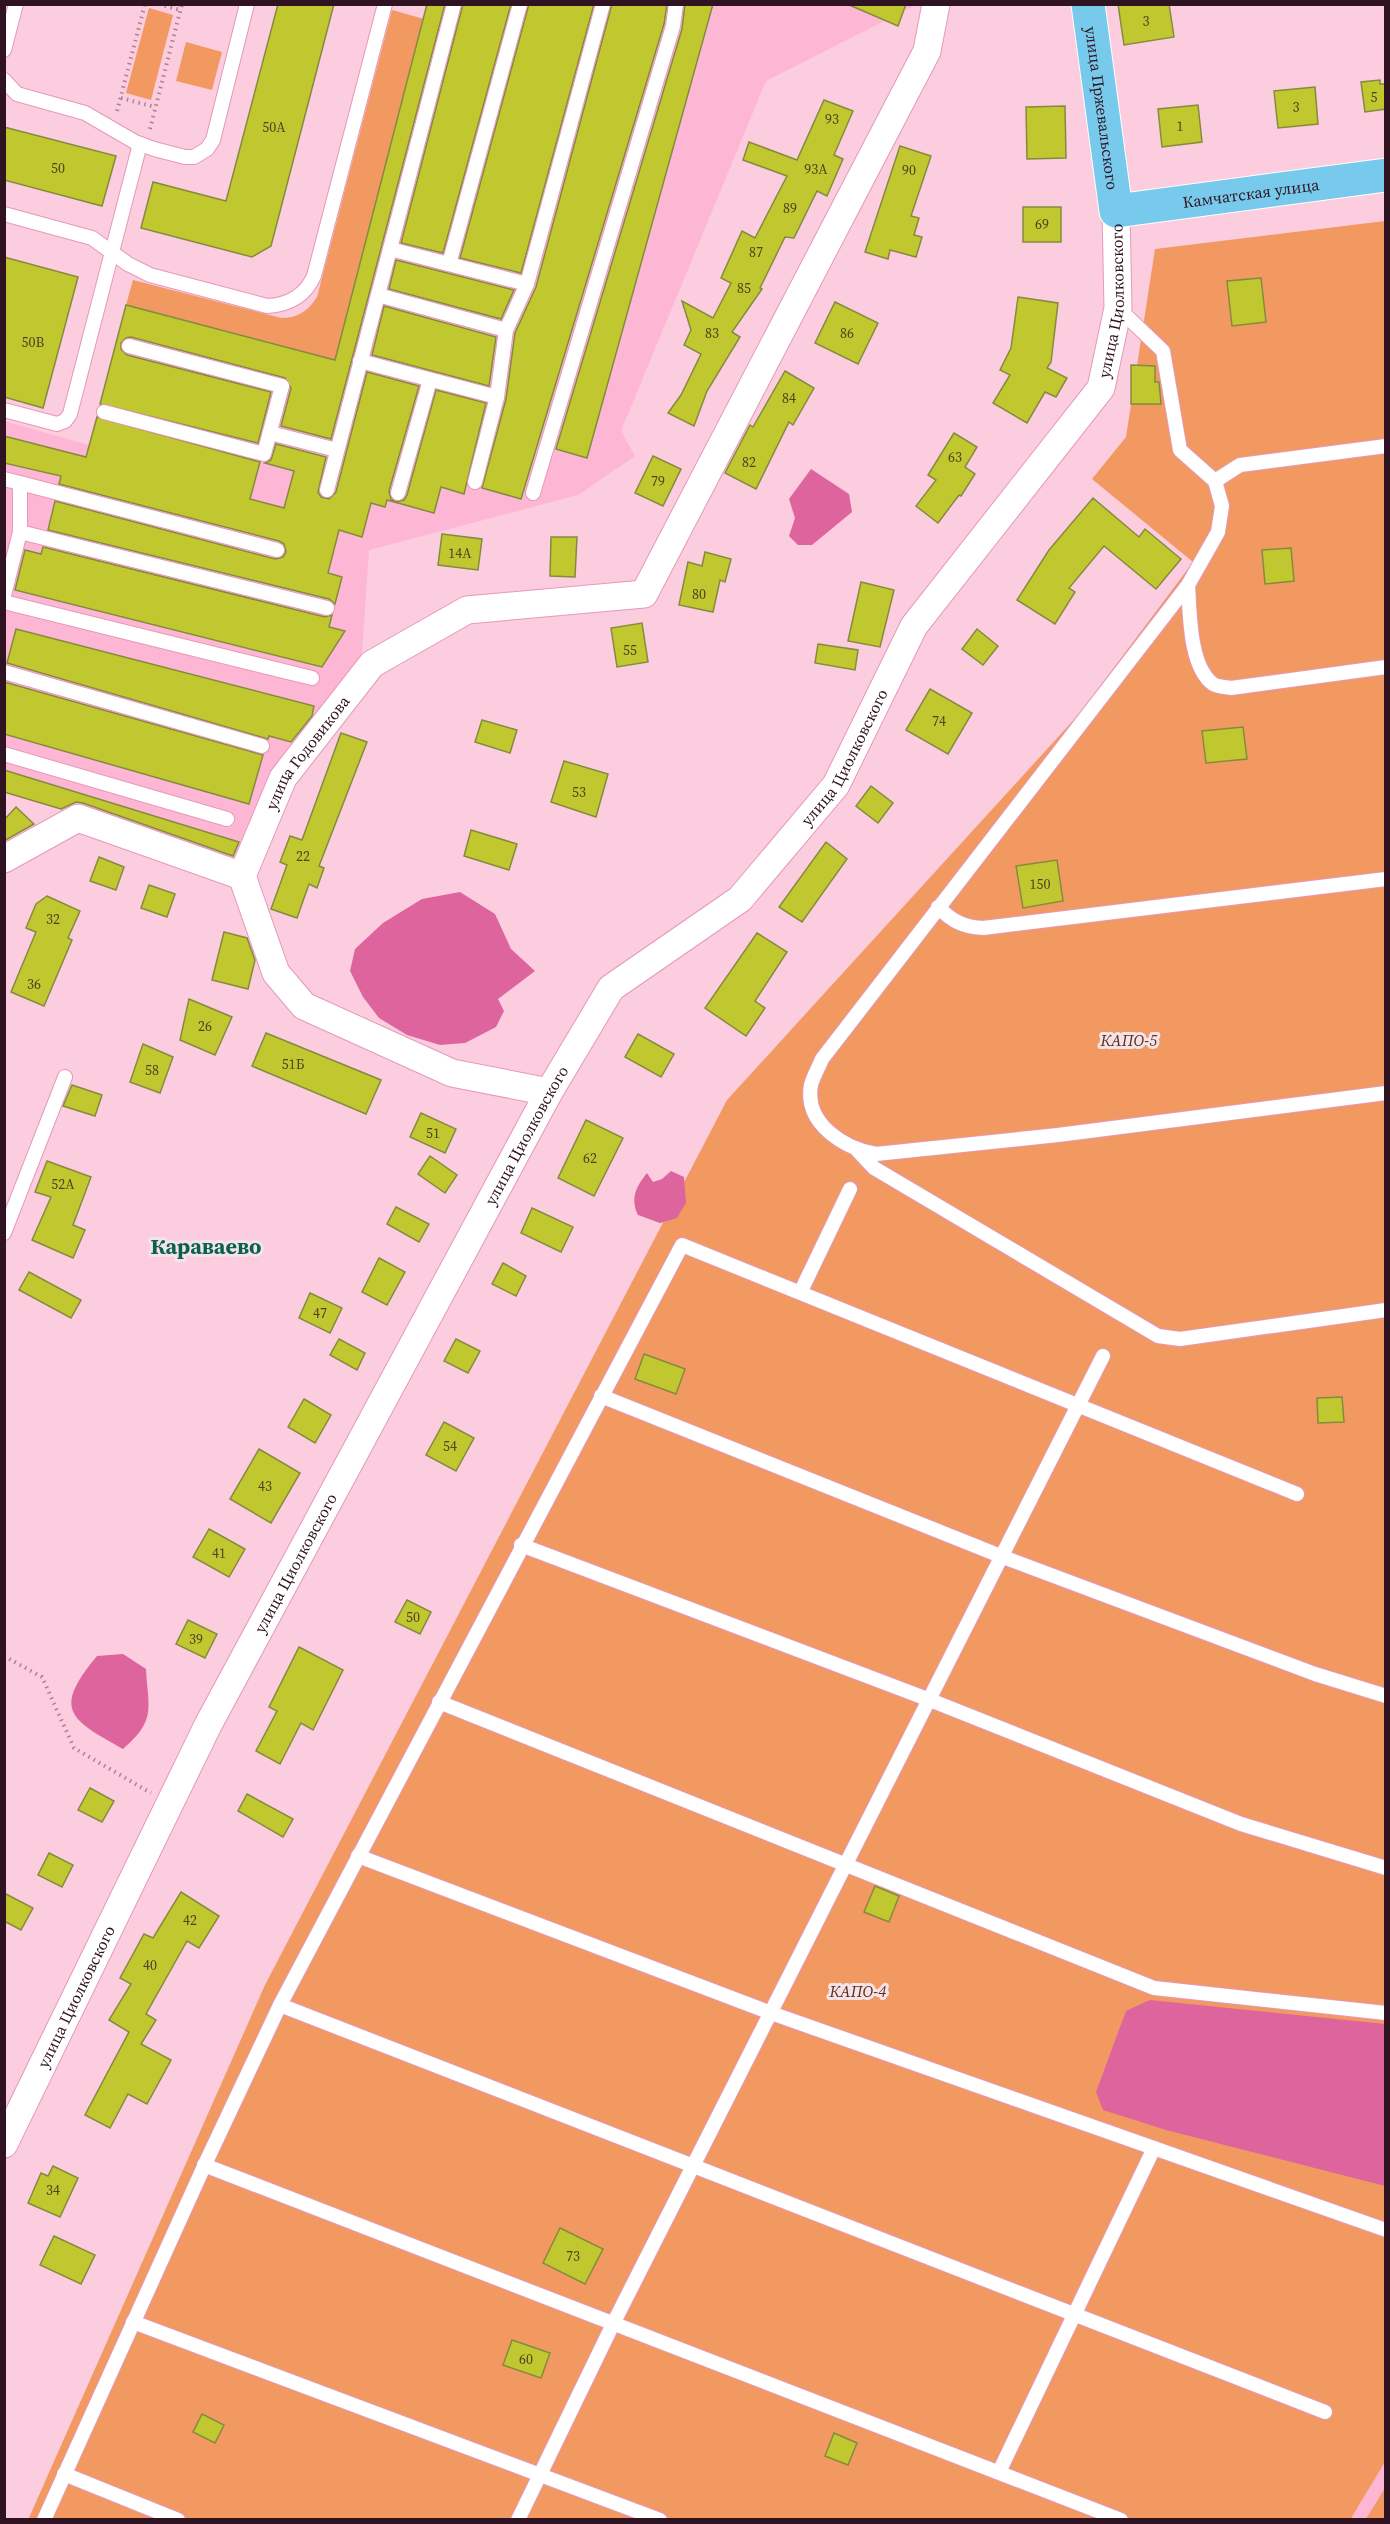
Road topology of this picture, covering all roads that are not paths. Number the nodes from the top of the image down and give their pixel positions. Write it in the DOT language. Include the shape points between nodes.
graph roads {
  1 [pos="16,4"];
  2 [pos="247,4"];
  3 [pos="385,4"];
  4 [pos="454,4"];
  5 [pos="520,4"];
  6 [pos="603,4"];
  7 [pos="676,4"];
  8 [pos="936,4"];
  9 [pos="1088,4"];
  10 [pos="4,50"];
  11 [pos="4,80"];
  12 [pos="142,145"];
  13 [pos="1386,175"];
  14 [pos="1116,211"];
  15 [pos="4,214"];
  16 [pos="390,249"];
  17 [pos="112,251"];
  18 [pos="450,264"];
  19 [pos="527,284"];
  20 [pos="378,295"];
  21 [pos="1118,308"];
  22 [pos="506,330"];
  23 [pos="129,346"];
  24 [pos="360,362"];
  25 [pos="430,380"];
  26 [pos="497,397"];
  27 [pos="4,410"];
  28 [pos="104,412"];
  29 [pos="270,433"];
  30 [pos="1386,446"];
  31 [pos="337,450"];
  32 [pos="4,479"];
  33 [pos="1215,481"];
  34 [pos="475,482"];
  35 [pos="20,483"];
  36 [pos="327,490"];
  37 [pos="398,493"];
  38 [pos="533,493"];
  39 [pos="20,532"];
  40 [pos="10,550"];
  41 [pos="276,550"];
  42 [pos="1188,585"];
  43 [pos="4,595"];
  44 [pos="4,602"];
  45 [pos="327,608"];
  46 [pos="1386,667"];
  47 [pos="4,672"];
  48 [pos="312,678"];
  49 [pos="262,746"];
  50 [pos="4,754"];
  51 [pos="227,819"];
  52 [pos="4,860"];
  53 [pos="242,876"];
  54 [pos="1386,879"];
  55 [pos="938,908"];
  56 [pos="66,1077"];
  57 [pos="549,1092"];
  58 [pos="1386,1094"];
  59 [pos="858,1151"];
  60 [pos="850,1189"];
  61 [pos="4,1233"];
  62 [pos="801,1291"];
  63 [pos="1386,1310"];
  64 [pos="1103,1356"];
  65 [pos="601,1396"];
  66 [pos="1080,1406"];
  67 [pos="1296,1494"];
  68 [pos="521,1545"];
  69 [pos="1003,1557"];
  70 [pos="1386,1696"];
  71 [pos="930,1700"];
  72 [pos="439,1702"];
  73 [pos="358,1856"];
  74 [pos="847,1864"];
  75 [pos="1386,1868"];
  76 [pos="280,2005"];
  77 [pos="771,2013"];
  78 [pos="1386,2013"];
  79 [pos="4,2144"];
  80 [pos="1154,2148"];
  81 [pos="204,2165"];
  82 [pos="693,2168"];
  83 [pos="1386,2230"];
  84 [pos="1073,2315"];
  85 [pos="133,2322"];
  86 [pos="614,2322"];
  87 [pos="1324,2412"];
  88 [pos="999,2472"];
  89 [pos="64,2474"];
  90 [pos="540,2474"];
  91 [pos="44,2520"];
  92 [pos="178,2520"];
  93 [pos="518,2520"];
  94 [pos="660,2520"];
  95 [pos="1121,2520"];
  1 -- 10 [label="lane"];
  2 -- 12 [label="lane" via="213,140 207,149 185,158"];
  3 -- 17 [label="lane" via="314,276 306,290 288,302 267,306 150,275"];
  4 -- 16 [label="lane"];
  5 -- 18 [label="lane"];
  6 -- 19 [label="lane"];
  7 -- 38 [label="lane"];
  8 -- 53 [label="street, улица Годовикова" via="927,51 644,594 467,610 372,664 283,778"];
  9 -- 14 [label="main road, улица Пржевальского"];
  11 -- 12 [label="lane" via="16,94 85,113"];
  12 -- 17 [label="lane"];
  13 -- 14 [label="main road, Камчатская улица"];
  14 -- 21 [label="street, улица Циолковского"];
  15 -- 17 [label="lane" via="92,238"];
  16 -- 18 [label="lane"];
  16 -- 20 [label="lane"];
  17 -- 27 [label="lane" via="68,418 57,424"];
  18 -- 19 [label="lane"];
  19 -- 22 [label="lane"];
  20 -- 22 [label="lane"];
  20 -- 24 [label="lane"];
  21 -- 33 [label="lane" via="1163,351 1180,450"];
  21 -- 57 [label="street, улица Циолковского" via="1101,388 914,626 836,785 740,899 611,988"];
  22 -- 26 [label="lane"];
  23 -- 29 [label="lane" via="282,386"];
  24 -- 25 [label="lane"];
  24 -- 31 [label="lane"];
  25 -- 26 [label="lane"];
  25 -- 37 [label="lane"];
  26 -- 34 [label="lane"];
  28 -- 29 [label="lane" via="264,454"];
  29 -- 31 [label="lane"];
  30 -- 33 [label="lane" via="1240,465"];
  31 -- 36 [label="lane"];
  32 -- 35 [label="lane"];
  33 -- 42 [label="lane" via="1222,506 1218,532"];
  35 -- 39 [label="lane"];
  35 -- 41 [label="lane"];
  39 -- 40 [label="lane"];
  39 -- 45 [label="lane"];
  40 -- 43 [label="lane"];
  42 -- 46 [label="lane" via="1192,638 1202,672 1214,685 1231,688"];
  42 -- 55 [label="lane"];
  44 -- 48 [label="lane"];
  47 -- 49 [label="lane"];
  50 -- 51 [label="lane"];
  52 -- 53 [label="street" via="78,818"];
  53 -- 57 [label="street" via="276,973 304,1006 452,1073"];
  54 -- 55 [label="lane" via="983,928 960,924"];
  55 -- 59 [label="lane" via="822,1059 811,1086 813,1111 825,1129"];
  56 -- 61 [label="lane"];
  57 -- 79 [label="street, улица Циолковского" via="208,1725"];
  58 -- 59 [label="lane" via="951,1148 876,1154"];
  59 -- 63 [label="lane" via="874,1168 1158,1336 1180,1339"];
  60 -- 62 [label="lane"];
  62 -- 65 [label="lane" via="682,1245"];
  62 -- 66 [label="lane"];
  64 -- 66 [label="lane"];
  65 -- 68 [label="lane"];
  65 -- 69 [label="lane"];
  66 -- 67 [label="lane"];
  66 -- 69 [label="lane"];
  68 -- 71 [label="lane"];
  68 -- 72 [label="lane"];
  69 -- 70 [label="lane" via="1315,1674"];
  69 -- 71 [label="lane"];
  71 -- 74 [label="lane"];
  71 -- 75 [label="lane" via="1241,1824"];
  72 -- 73 [label="lane"];
  72 -- 74 [label="lane"];
  73 -- 76 [label="lane"];
  73 -- 77 [label="lane"];
  74 -- 77 [label="lane"];
  74 -- 78 [label="lane" via="1154,1988"];
  76 -- 81 [label="lane"];
  76 -- 82 [label="lane"];
  77 -- 80 [label="lane"];
  77 -- 82 [label="lane"];
  80 -- 83 [label="lane"];
  80 -- 84 [label="lane"];
  81 -- 85 [label="lane"];
  81 -- 86 [label="lane"];
  82 -- 84 [label="lane"];
  82 -- 86 [label="lane"];
  84 -- 87 [label="lane"];
  84 -- 88 [label="lane"];
  85 -- 89 [label="lane"];
  85 -- 90 [label="lane"];
  86 -- 88 [label="lane"];
  86 -- 90 [label="lane"];
  88 -- 95 [label="lane"];
  89 -- 91 [label="lane"];
  89 -- 92 [label="lane"];
  90 -- 93 [label="lane"];
  90 -- 94 [label="lane"];
}
